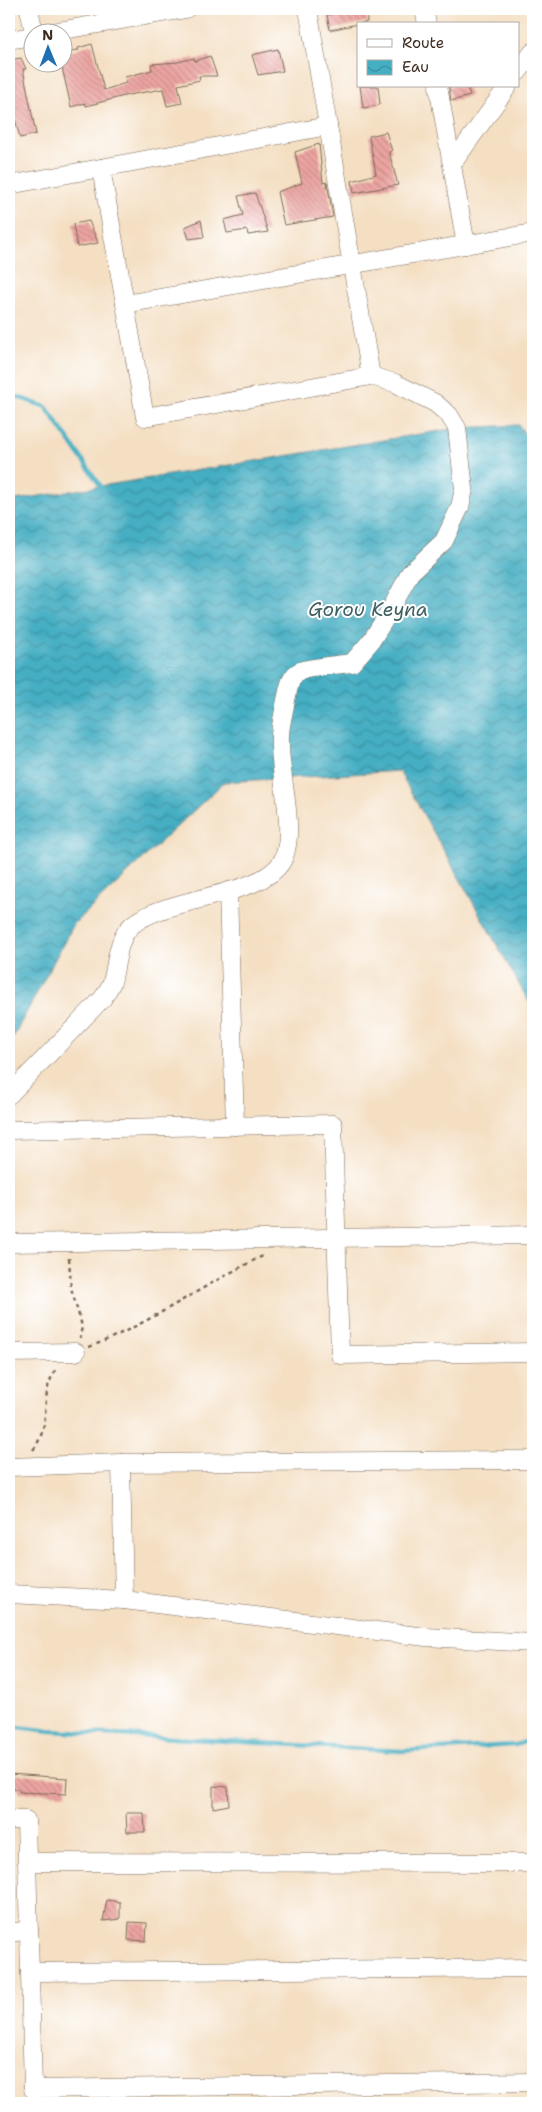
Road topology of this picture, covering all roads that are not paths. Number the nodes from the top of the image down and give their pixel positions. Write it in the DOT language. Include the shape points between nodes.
graph roads {
  1 [pos="29,9"];
  2 [pos="186,9"];
  3 [pos="308,9"];
  4 [pos="424,9"];
  5 [pos="162,11"];
  6 [pos="31,22"];
  7 [pos="427,22"];
  8 [pos="72,28"];
  9 [pos="22,37"];
  10 [pos="9,40"];
  11 [pos="533,52"];
  12 [pos="520,69"];
  13 [pos="438,88"];
  14 [pos="507,88"];
  15 [pos="328,126"];
  16 [pos="452,164"];
  17 [pos="101,168"];
  18 [pos="9,185"];
  19 [pos="533,233"];
  20 [pos="466,245"];
  21 [pos="352,265"];
  22 [pos="125,304"];
  23 [pos="370,376"];
  24 [pos="228,891"];
  25 [pos="9,1095"];
  26 [pos="235,1126"];
  27 [pos="9,1130"];
  28 [pos="533,1235"];
  29 [pos="337,1238"];
  30 [pos="9,1243"];
  31 [pos="76,1352"];
  32 [pos="533,1352"];
  33 [pos="9,1353"];
  34 [pos="533,1460"];
  35 [pos="121,1464"];
  36 [pos="9,1467"];
  37 [pos="9,1594"];
  38 [pos="124,1600"];
  39 [pos="533,1643"];
  40 [pos="9,1820"];
  41 [pos="27,1862"];
  42 [pos="533,1863"];
  43 [pos="29,1930"];
  44 [pos="9,1933"];
  45 [pos="533,1968"];
  46 [pos="30,1972"];
  47 [pos="533,2082"];
  1 -- 6 [label="street"];
  2 -- 5 [label="street"];
  3 -- 15 [label="street"];
  4 -- 7 [label="street"];
  5 -- 8 [label="street"];
  9 -- 10 [label="street"];
  11 -- 12 [label="street"];
  13 -- 16 [label="street"];
  14 -- 16 [label="street"];
  15 -- 17 [label="street"];
  15 -- 21 [label="street"];
  16 -- 20 [label="street"];
  17 -- 18 [label="street"];
  17 -- 22 [label="street"];
  19 -- 20 [label="street"];
  20 -- 21 [label="street"];
  21 -- 22 [label="street"];
  21 -- 23 [label="street"];
  22 -- 23 [label="street" via="145,417"];
  23 -- 24 [label="street" via="396,383 435,403 457,428 464,490 460,507 444,541 410,573 371,641 352,662 301,670 290,679 280,737 288,828 283,859 262,878"];
  24 -- 25 [label="street" via="168,906 132,925 118,955 112,984 103,998"];
  24 -- 26 [label="street"];
  26 -- 27 [label="street"];
  26 -- 29 [label="street" via="334,1124"];
  28 -- 29 [label="street"];
  29 -- 30 [label="street"];
  29 -- 32 [label="street" via="340,1354"];
  31 -- 33 [label="street"];
  34 -- 35 [label="street"];
  35 -- 36 [label="street"];
  35 -- 38 [label="street"];
  37 -- 38 [label="street"];
  38 -- 39 [label="street" via="426,1637"];
  40 -- 41 [label="street" via="26,1820"];
  41 -- 42 [label="street"];
  41 -- 43 [label="street"];
  43 -- 44 [label="street"];
  43 -- 46 [label="street"];
  45 -- 46 [label="street"];
  46 -- 47 [label="street" via="33,2089"];
}
